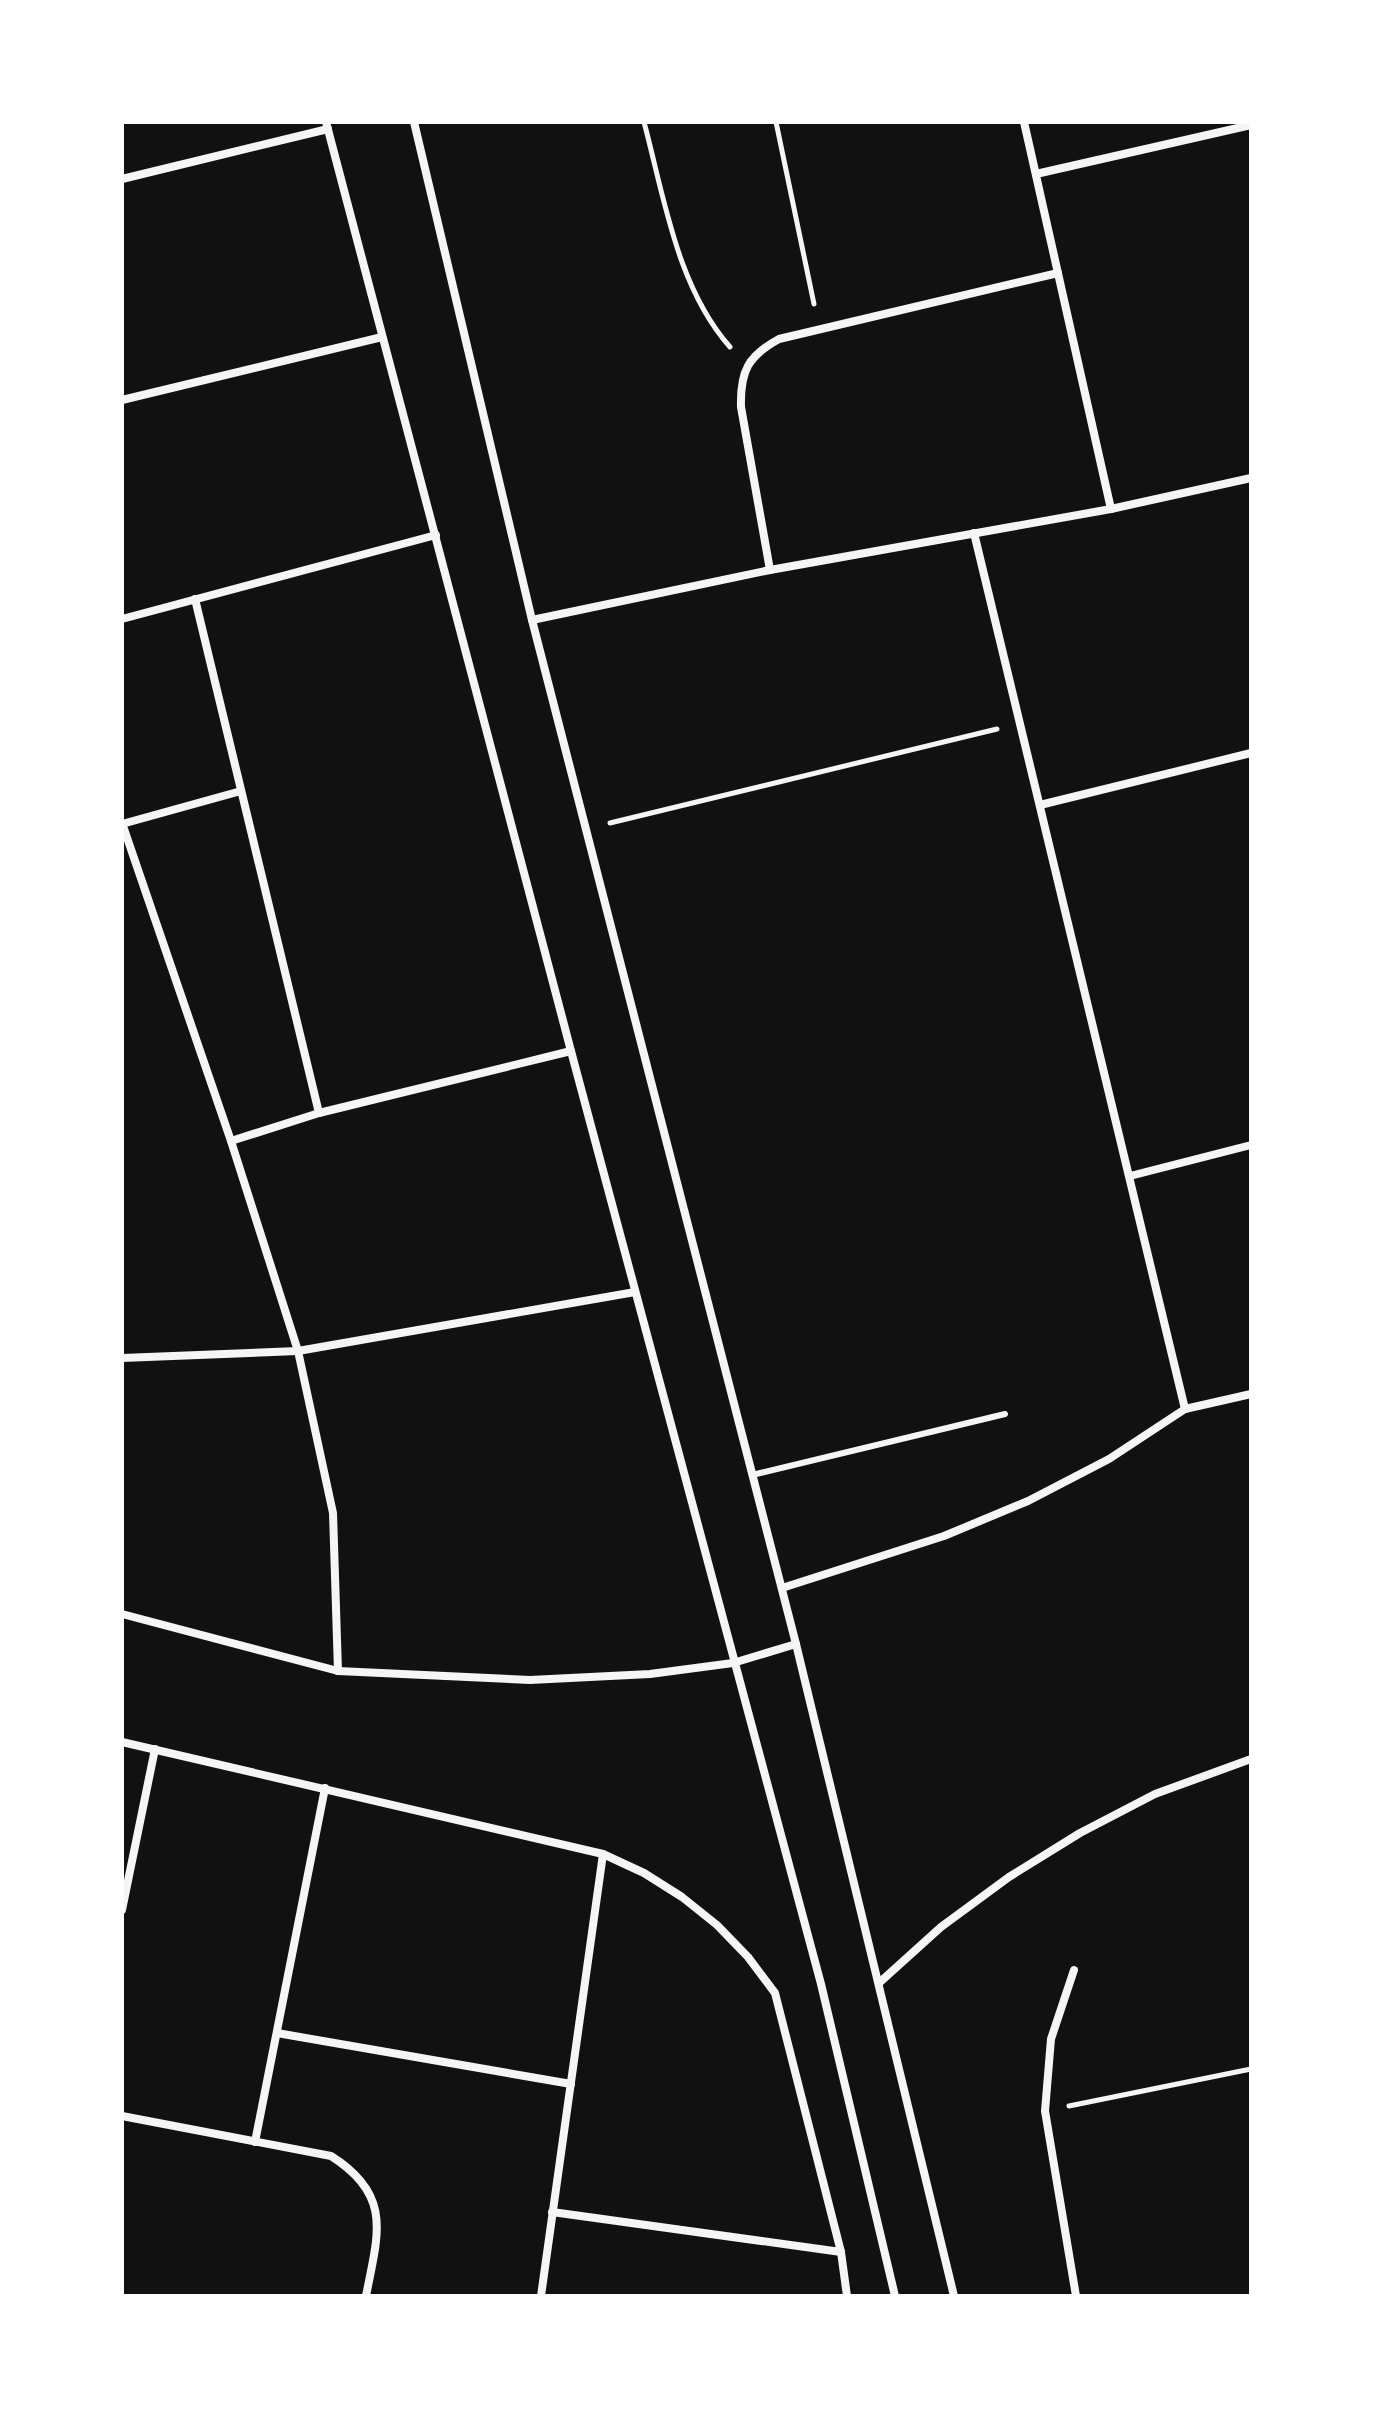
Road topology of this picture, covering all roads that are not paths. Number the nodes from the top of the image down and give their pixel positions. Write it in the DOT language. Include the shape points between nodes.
graph roads {
  1 [pos="414,122"];
  2 [pos="1024,122"];
  3 [pos="1251,125"];
  4 [pos="327,126"];
  5 [pos="1036,174"];
  6 [pos="122,179"];
  7 [pos="1058,273"];
  8 [pos="382,337"];
  9 [pos="122,400"];
  10 [pos="1251,478"];
  11 [pos="1111,509"];
  12 [pos="974,533"];
  13 [pos="436,535"];
  14 [pos="770,570"];
  15 [pos="195,599"];
  16 [pos="122,619"];
  17 [pos="532,620"];
  18 [pos="1251,753"];
  19 [pos="241,791"];
  20 [pos="1040,805"];
  21 [pos="122,824"];
  22 [pos="571,1051"];
  23 [pos="319,1113"];
  24 [pos="231,1141"];
  25 [pos="1251,1145"];
  26 [pos="1130,1176"];
  27 [pos="635,1292"];
  28 [pos="298,1351"];
  29 [pos="122,1358"];
  30 [pos="1251,1394"];
  31 [pos="1185,1409"];
  32 [pos="1005,1414"];
  33 [pos="752,1475"];
  34 [pos="782,1588"];
  35 [pos="122,1614"];
  36 [pos="796,1644"];
  37 [pos="733,1663"];
  38 [pos="338,1671"];
  39 [pos="122,1742"];
  40 [pos="155,1749"];
  41 [pos="1251,1759"];
  42 [pos="325,1788"];
  43 [pos="603,1854"];
  44 [pos="122,1910"];
  45 [pos="1074,1970"];
  46 [pos="879,1983"];
  47 [pos="277,2033"];
  48 [pos="571,2084"];
  49 [pos="122,2116"];
  50 [pos="255,2142"];
  51 [pos="552,2212"];
  52 [pos="841,2252"];
  53 [pos="366,2296"];
  54 [pos="541,2296"];
  55 [pos="847,2296"];
  56 [pos="895,2296"];
  57 [pos="954,2296"];
  58 [pos="1076,2296"];
  1 -- 17 [label="street"];
  2 -- 5 [label="street"];
  3 -- 5 [label="street"];
  4 -- 6 [label="street"];
  4 -- 8 [label="street"];
  5 -- 7 [label="street"];
  7 -- 11 [label="street"];
  7 -- 14 [label="street" via="779,339 761,349 740,386"];
  8 -- 9 [label="street"];
  8 -- 13 [label="street"];
  10 -- 11 [label="street"];
  11 -- 12 [label="street"];
  12 -- 14 [label="street"];
  12 -- 20 [label="street"];
  13 -- 15 [label="street"];
  13 -- 22 [label="street"];
  14 -- 17 [label="street"];
  15 -- 16 [label="street"];
  15 -- 19 [label="street"];
  17 -- 33 [label="street"];
  18 -- 20 [label="street"];
  19 -- 21 [label="street"];
  19 -- 23 [label="street"];
  20 -- 26 [label="street"];
  21 -- 24 [label="street"];
  22 -- 23 [label="street"];
  22 -- 27 [label="street"];
  23 -- 24 [label="street"];
  24 -- 28 [label="street"];
  25 -- 26 [label="street"];
  26 -- 31 [label="street"];
  27 -- 28 [label="street"];
  27 -- 37 [label="street"];
  28 -- 29 [label="street"];
  28 -- 38 [label="street" via="333,1513"];
  30 -- 31 [label="street"];
  31 -- 34 [label="street" via="1109,1459 1028,1501 944,1536"];
  32 -- 33 [label="lane"];
  33 -- 34 [label="street"];
  34 -- 36 [label="street"];
  35 -- 38 [label="street"];
  36 -- 37 [label="street"];
  36 -- 46 [label="street"];
  37 -- 38 [label="street" via="650,1674 530,1680"];
  37 -- 56 [label="street" via="821,1984"];
  39 -- 40 [label="street"];
  40 -- 42 [label="street"];
  40 -- 44 [label="street"];
  41 -- 46 [label="street" via="1155,1794 1080,1833 941,1927"];
  42 -- 43 [label="street"];
  42 -- 47 [label="street"];
  43 -- 48 [label="street"];
  43 -- 52 [label="street" via="682,1897 717,1925 775,1993"];
  45 -- 58 [label="street" via="1051,2039 1045,2111"];
  46 -- 57 [label="street"];
  47 -- 48 [label="street"];
  47 -- 50 [label="street"];
  48 -- 51 [label="street"];
  49 -- 50 [label="street"];
  50 -- 53 [label="street" via="331,2156 367,2188 376,2210 377,2235"];
  51 -- 52 [label="street"];
  51 -- 54 [label="street"];
  52 -- 55 [label="street"];
}
